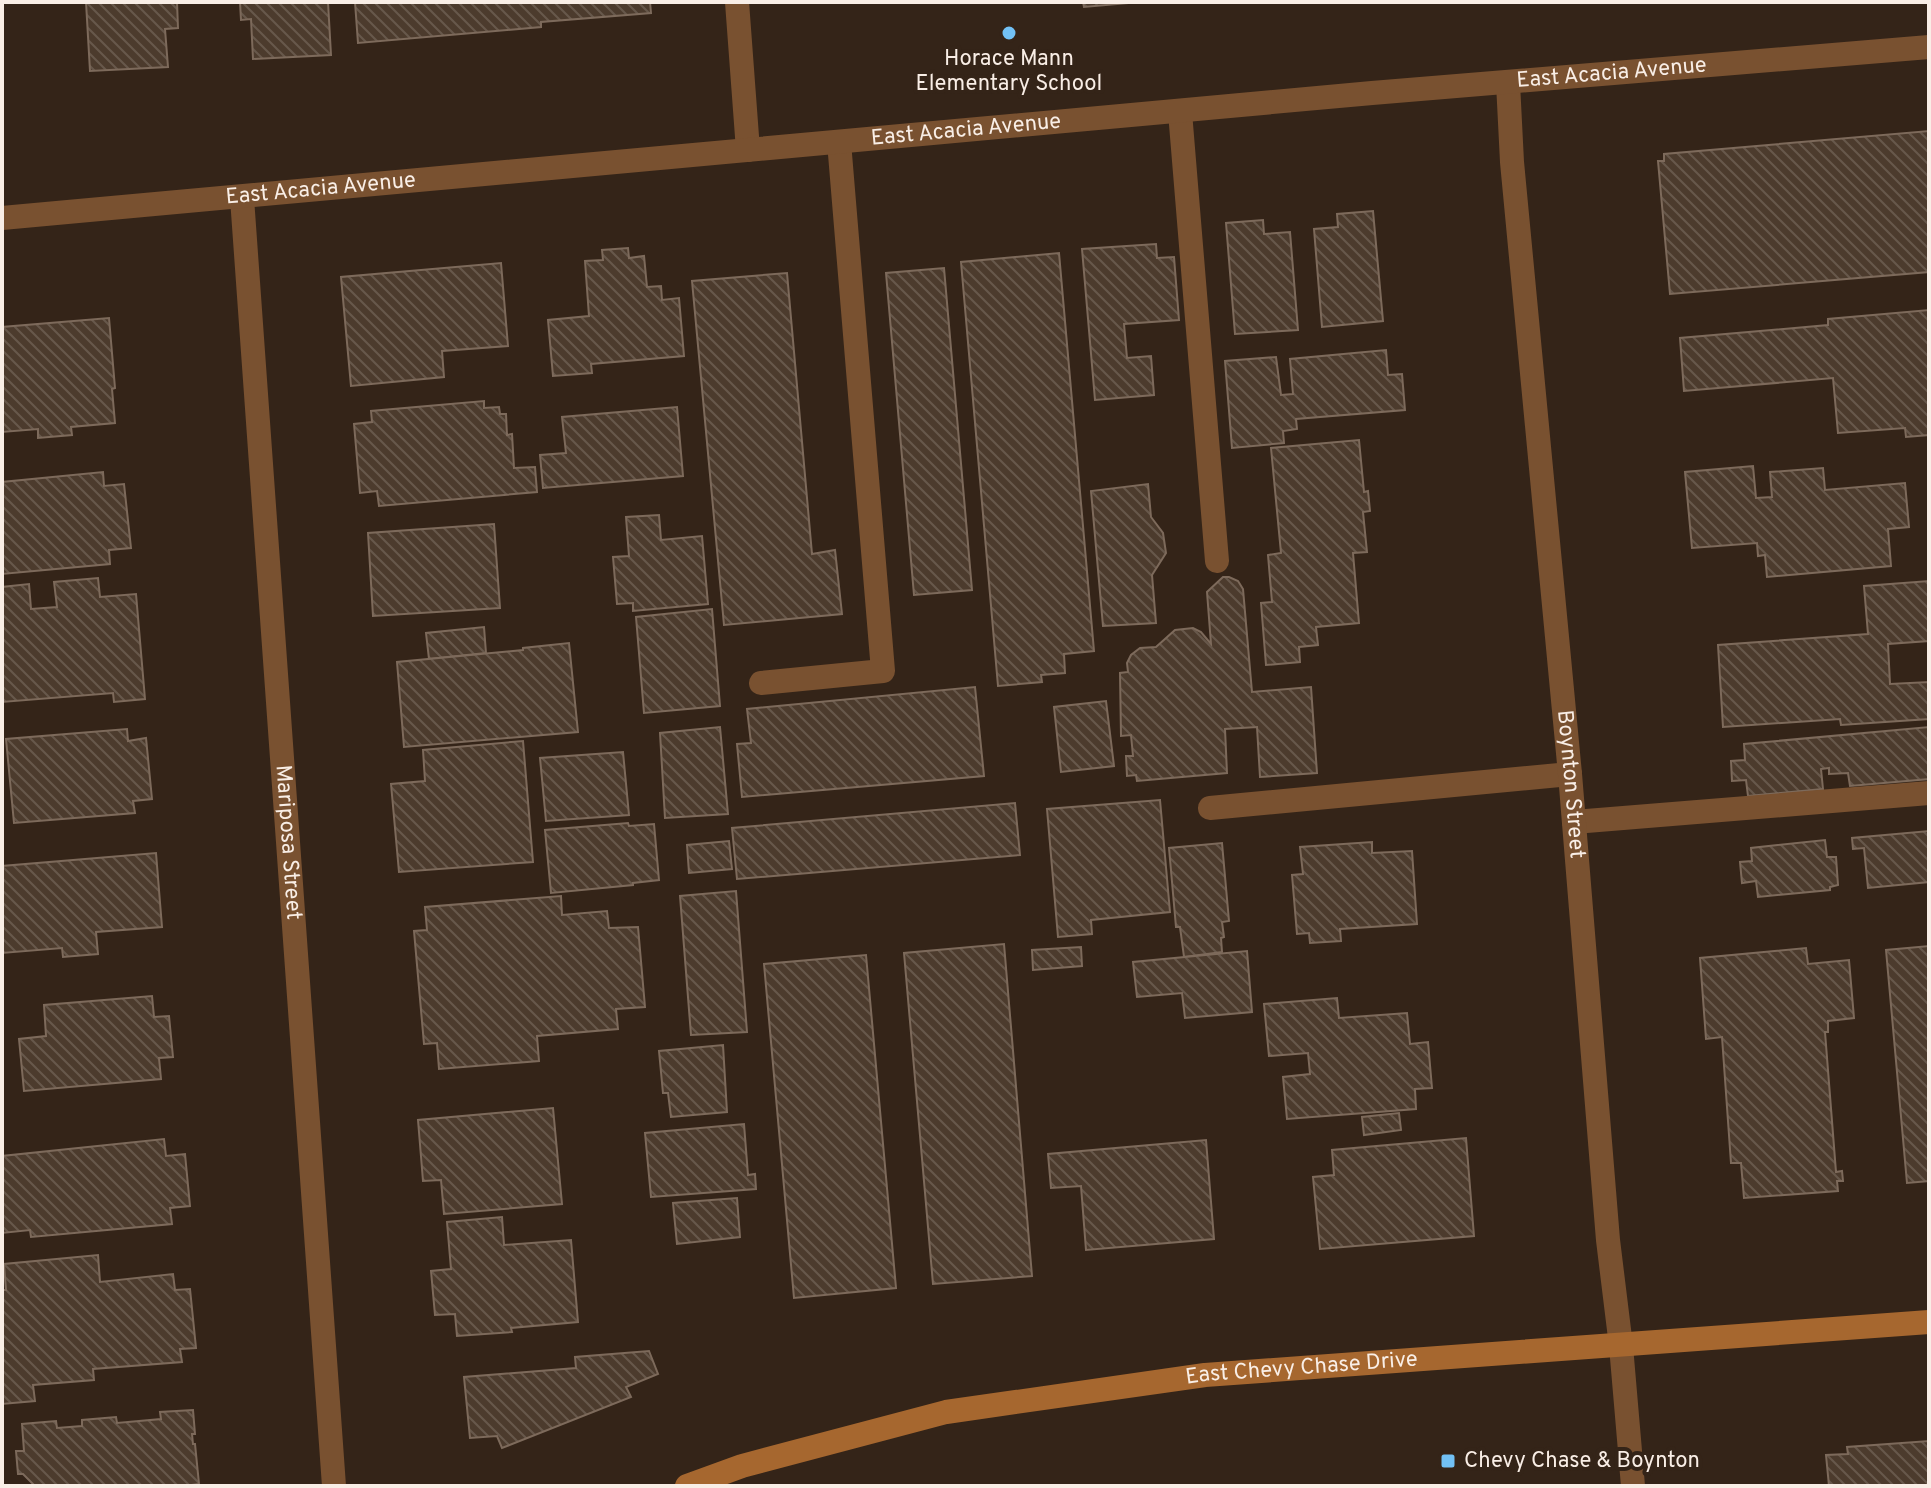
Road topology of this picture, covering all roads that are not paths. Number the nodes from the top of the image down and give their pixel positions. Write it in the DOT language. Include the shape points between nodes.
graph roads {
  1 [pos="737,2"];
  2 [pos="1929,47"];
  3 [pos="1508,83"];
  4 [pos="1180,112"];
  5 [pos="839,142"];
  6 [pos="748,150"];
  7 [pos="242,198"];
  8 [pos="2,218"];
  9 [pos="1217,561"];
  10 [pos="761,683"];
  11 [pos="1570,774"];
  12 [pos="1929,793"];
  13 [pos="1210,808"];
  14 [pos="1574,822"];
  15 [pos="1929,1322"];
  16 [pos="1621,1346"];
  17 [pos="334,1486"];
  18 [pos="687,1486"];
  19 [pos="1633,1486"];
  1 -- 6 [label="street"];
  2 -- 3 [label="street, East Acacia Avenue"];
  3 -- 4 [label="street, East Acacia Avenue"];
  3 -- 11 [label="street, Boynton Street"];
  4 -- 5 [label="street, East Acacia Avenue"];
  4 -- 9 [label="street"];
  5 -- 6 [label="street, East Acacia Avenue"];
  5 -- 10 [label="street" via="883,671"];
  6 -- 7 [label="street, East Acacia Avenue"];
  7 -- 8 [label="street, East Acacia Avenue"];
  7 -- 17 [label="street, Mariposa Street"];
  11 -- 13 [label="street"];
  11 -- 14 [label="street, Boynton Street"];
  12 -- 14 [label="street"];
  14 -- 16 [label="street, Boynton Street"];
  15 -- 16 [label="main road, East Chevy Chase Drive"];
  16 -- 18 [label="main road, East Chevy Chase Drive" via="1205,1375 946,1412 742,1466"];
  16 -- 19 [label="street, Boynton Street"];
}
